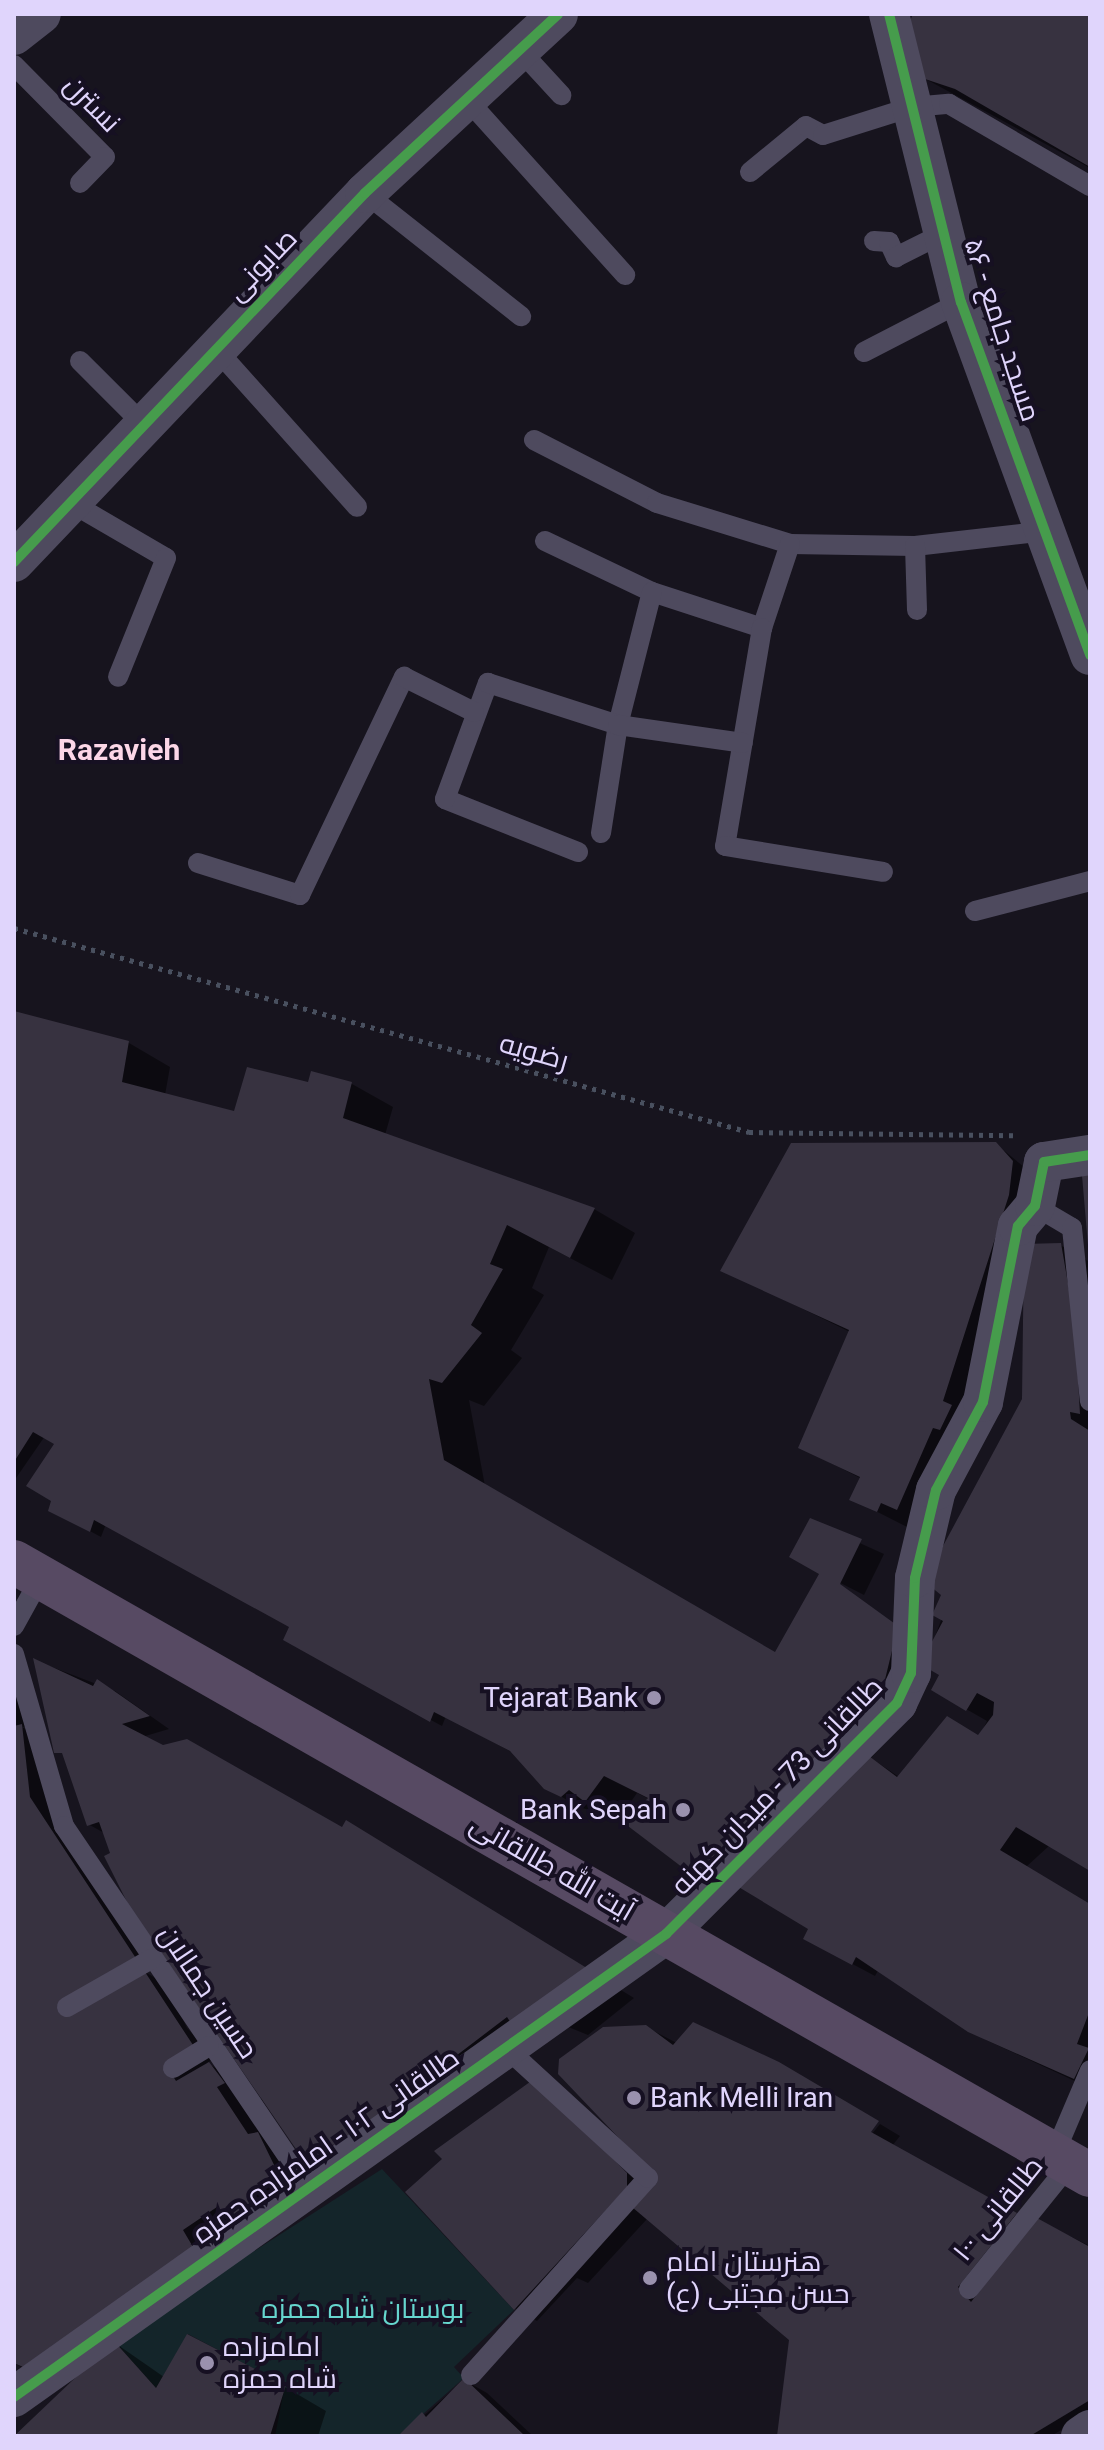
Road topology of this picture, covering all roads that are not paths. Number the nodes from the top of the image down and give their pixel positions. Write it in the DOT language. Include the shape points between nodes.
graph roads {
  1 [pos="41,14"];
  2 [pos="558,14"];
  3 [pos="889,14"];
  4 [pos="14,35"];
  5 [pos="516,46"];
  6 [pos="14,65"];
  7 [pos="561,95"];
  8 [pos="464,96"];
  9 [pos="912,107"];
  10 [pos="750,172"];
  11 [pos="80,183"];
  12 [pos="1090,186"];
  13 [pos="365,193"];
  14 [pos="944,233"];
  15 [pos="874,241"];
  16 [pos="625,275"];
  17 [pos="961,302"];
  18 [pos="521,316"];
  19 [pos="215,348"];
  20 [pos="864,352"];
  21 [pos="80,361"];
  22 [pos="147,428"];
  23 [pos="534,440"];
  24 [pos="75,505"];
  25 [pos="357,507"];
  26 [pos="1046,531"];
  27 [pos="545,541"];
  28 [pos="790,544"];
  29 [pos="915,546"];
  30 [pos="14,562"];
  31 [pos="652,592"];
  32 [pos="917,610"];
  33 [pos="762,628"];
  34 [pos="1090,655"];
  35 [pos="118,677"];
  36 [pos="474,712"];
  37 [pos="618,725"];
  38 [pos="743,743"];
  39 [pos="601,833"];
  40 [pos="578,852"];
  41 [pos="198,863"];
  42 [pos="883,872"];
  43 [pos="1090,881"];
  44 [pos="975,911"];
  45 [pos="1090,1155"];
  46 [pos="1035,1206"];
  47 [pos="1090,1401"];
  48 [pos="27,1569"];
  49 [pos="14,1626"];
  50 [pos="14,1654"];
  51 [pos="23,1718"];
  52 [pos="666,1934"];
  53 [pos="151,1959"];
  54 [pos="67,2007"];
  55 [pos="209,2046"];
  56 [pos="506,2048"];
  57 [pos="173,2068"];
  58 [pos="1090,2070"];
  59 [pos="1071,2165"];
  60 [pos="309,2188"];
  61 [pos="969,2289"];
  62 [pos="471,2375"];
  63 [pos="14,2397"];
  64 [pos="1090,2430"];
  65 [pos="1081,2436"];
  1 -- 4 [label="street"];
  2 -- 5 [label="street, صابونی"];
  3 -- 9 [label="street, ۵۶ - مسجد جامع"];
  5 -- 7 [label="lane"];
  5 -- 8 [label="street, صابونی"];
  6 -- 11 [label="lane, نسترن" via="105,157"];
  8 -- 13 [label="street, صابونی"];
  8 -- 16 [label="lane"];
  9 -- 10 [label="lane" via="823,135 806,126"];
  9 -- 12 [label="lane" via="949,104"];
  9 -- 14 [label="street, ۵۶ - مسجد جامع"];
  13 -- 18 [label="lane"];
  13 -- 19 [label="street, صابونی"];
  14 -- 15 [label="lane" via="896,257 889,242"];
  14 -- 17 [label="street, ۵۶ - مسجد جامع"];
  17 -- 20 [label="lane"];
  17 -- 26 [label="street, ۵۶ - مسجد جامع"];
  19 -- 22 [label="street, صابونی"];
  19 -- 25 [label="lane"];
  21 -- 22 [label="lane"];
  22 -- 24 [label="street, صابونی"];
  23 -- 28 [label="lane" via="657,503"];
  24 -- 30 [label="street, صابونی"];
  24 -- 35 [label="lane" via="166,558"];
  26 -- 29 [label="lane"];
  26 -- 34 [label="street, ۵۶ - مسجد جامع"];
  27 -- 31 [label="lane"];
  28 -- 29 [label="lane"];
  28 -- 33 [label="lane"];
  29 -- 32 [label="lane"];
  31 -- 33 [label="lane"];
  31 -- 37 [label="lane"];
  33 -- 38 [label="lane"];
  36 -- 37 [label="lane" via="488,683"];
  36 -- 40 [label="lane" via="445,799"];
  36 -- 41 [label="lane" via="404,677 300,895"];
  37 -- 38 [label="lane"];
  37 -- 39 [label="lane"];
  38 -- 42 [label="lane" via="725,846"];
  43 -- 44 [label="lane"];
  45 -- 46 [label="street, طالقانی 73 - میدان کهنه" via="1044,1162"];
  46 -- 47 [label="lane" via="1072,1228"];
  46 -- 52 [label="street, طالقانی 73 - میدان کهنه" via="1018,1226 983,1402 936,1490 915,1578 911,1673 897,1703"];
  48 -- 49 [label="lane"];
  48 -- 52 [label="main road, آیت الله طالقانی"];
  50 -- 51 [label="lane, حسین جمالان"];
  51 -- 53 [label="lane, حسین جمالان" via="64,1826"];
  52 -- 56 [label="street, طالقانی ۱۰۲ - امامزاده حمزه"];
  52 -- 59 [label="main road, آیت الله طالقانی"];
  53 -- 54 [label="lane"];
  53 -- 55 [label="lane, حسین جمالان"];
  55 -- 57 [label="lane"];
  55 -- 60 [label="lane, حسین جمالان"];
  56 -- 60 [label="street, طالقانی ۱۰۲ - امامزاده حمزه"];
  56 -- 62 [label="lane" via="648,2178"];
  58 -- 59 [label="lane, طالقانی ۱۰۰"];
  59 -- 61 [label="lane, طالقانی ۱۰۰"];
  60 -- 63 [label="street, طالقانی ۱۰۲ - امامزاده حمزه"];
  64 -- 65 [label="street"];
}
